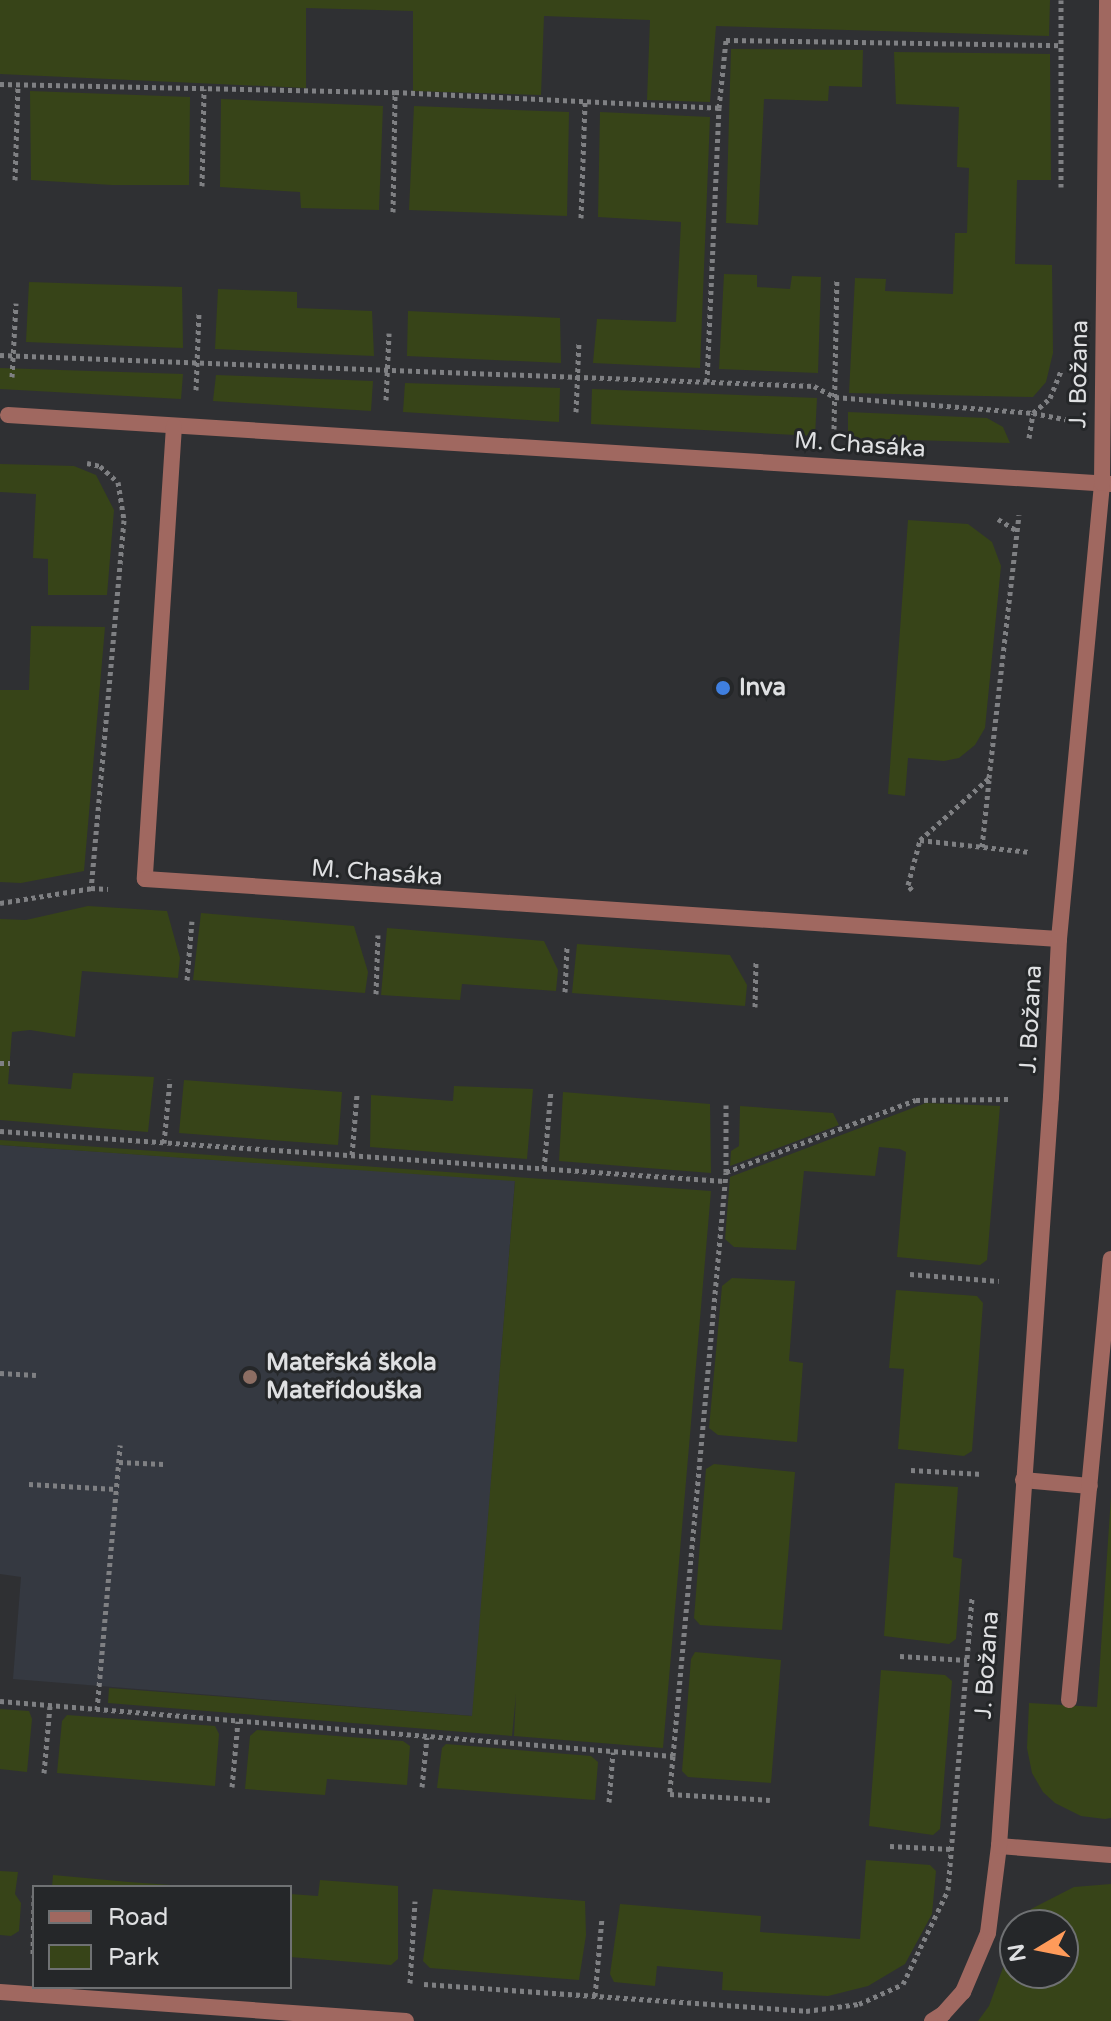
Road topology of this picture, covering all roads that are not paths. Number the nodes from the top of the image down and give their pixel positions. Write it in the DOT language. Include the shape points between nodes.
graph roads {
  1 [pos="1107,0"];
  2 [pos="8,415"];
  3 [pos="174,426"];
  4 [pos="1106,484"];
  5 [pos="1059,939"];
  6 [pos="1111,1259"];
  7 [pos="1023,1480"];
  8 [pos="1090,1486"];
  9 [pos="1069,1700"];
  10 [pos="999,1846"];
  11 [pos="1111,1855"];
  12 [pos="0,1992"];
  13 [pos="406,2021"];
  14 [pos="932,2021"];
  1 -- 4 [label="street, J. Božana"];
  2 -- 3 [label="street, M. Chasáka"];
  3 -- 4 [label="street, M. Chasáka"];
  3 -- 5 [label="street, M. Chasáka" via="145,879"];
  4 -- 5 [label="street, J. Božana"];
  5 -- 7 [label="street, J. Božana"];
  6 -- 8 [label="street"];
  7 -- 8 [label="street"];
  7 -- 10 [label="street, J. Božana"];
  8 -- 9 [label="street"];
  10 -- 11 [label="street"];
  10 -- 14 [label="street, J. Božana" via="988,1933 963,1992"];
  12 -- 13 [label="street"];
}
